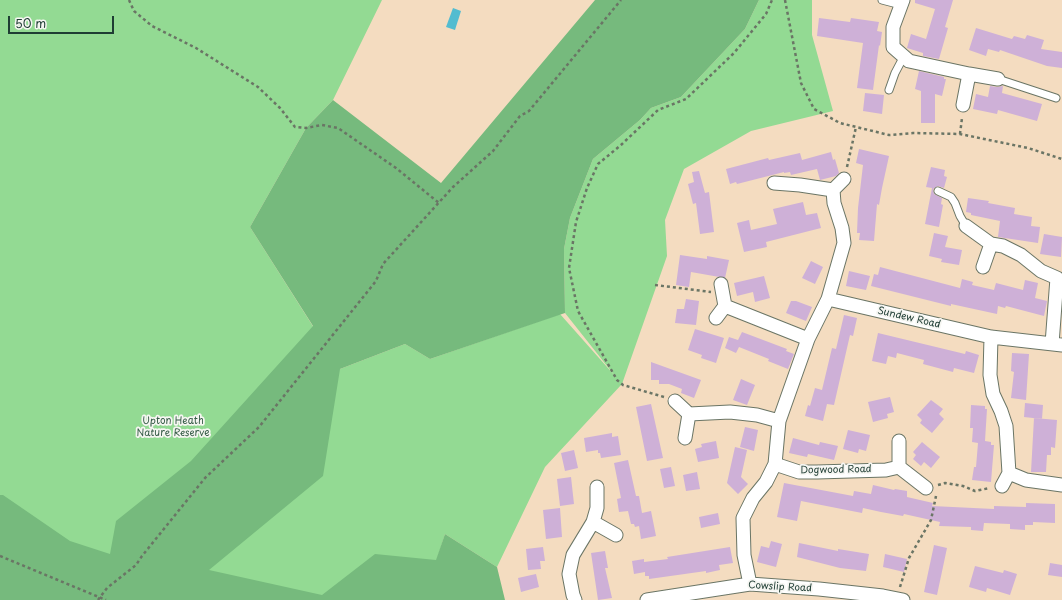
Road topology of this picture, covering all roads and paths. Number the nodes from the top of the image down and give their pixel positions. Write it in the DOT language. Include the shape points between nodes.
graph roads {
  1 [pos="129,0"];
  2 [pos="621,0"];
  3 [pos="772,0"];
  4 [pos="785,0"];
  5 [pos="882,0"];
  6 [pos="902,3"];
  7 [pos="904,56"];
  8 [pos="969,74"];
  9 [pos="998,79"];
  10 [pos="889,90"];
  11 [pos="1056,98"];
  12 [pos="963,105"];
  13 [pos="856,126"];
  14 [pos="960,134"];
  15 [pos="1062,159"];
  16 [pos="844,179"];
  17 [pos="774,183"];
  18 [pos="833,190"];
  19 [pos="938,191"];
  20 [pos="439,203"];
  21 [pos="966,226"];
  22 [pos="990,244"];
  23 [pos="984,267"];
  24 [pos="1059,278"];
  25 [pos="654,285"];
  26 [pos="723,294"];
  27 [pos="828,299"];
  28 [pos="716,318"];
  29 [pos="991,337"];
  30 [pos="808,339"];
  31 [pos="1057,345"];
  32 [pos="675,401"];
  33 [pos="689,414"];
  34 [pos="779,421"];
  35 [pos="684,438"];
  36 [pos="899,441"];
  37 [pos="775,464"];
  38 [pos="899,467"];
  39 [pos="1008,473"];
  40 [pos="1062,485"];
  41 [pos="1002,486"];
  42 [pos="598,487"];
  43 [pos="926,488"];
  44 [pos="593,522"];
  45 [pos="616,535"];
  46 [pos="0,556"];
  47 [pos="750,584"];
  48 [pos="818,594"];
  49 [pos="101,597"];
  50 [pos="900,599"];
  51 [pos="98,600"];
  52 [pos="106,600"];
  53 [pos="575,600"];
  54 [pos="647,600"];
  1 -- 20 [label="path" via="134,11 152,26 196,48 258,87 295,127 306,128 322,124 338,128 396,168"];
  2 -- 20 [label="path" via="529,111 520,116 493,151"];
  3 -- 32 [label="path" via="766,14 734,53 686,99 658,110 598,164 576,222 569,268 578,311 616,380 623,385"];
  4 -- 13 [label="path" via="801,83 814,109 840,123"];
  5 -- 6 [label="lane"];
  6 -- 7 [label="street" via="892,27 893,47"];
  7 -- 8 [label="street" via="909,61"];
  7 -- 10 [label="lane"];
  8 -- 9 [label="street"];
  8 -- 12 [label="street"];
  9 -- 11 [label="lane"];
  12 -- 14 [label="path"];
  13 -- 14 [label="path" via="889,135"];
  13 -- 16 [label="path"];
  14 -- 15 [label="path" via="1028,148"];
  16 -- 18 [label="street"];
  17 -- 18 [label="street"];
  18 -- 27 [label="street" via="844,243"];
  19 -- 21 [label="lane" via="951,197"];
  20 -- 49 [label="path" via="383,264 376,281 259,427 205,478 136,566 107,588"];
  21 -- 22 [label="street, Sundew Road"];
  22 -- 23 [label="street"];
  22 -- 24 [label="street, Sundew Road" via="1003,246 1021,255 1041,271"];
  24 -- 31 [label="street, Sundew Road"];
  25 -- 26 [label="path"];
  26 -- 28 [label="street"];
  26 -- 30 [label="street"];
  27 -- 29 [label="street, Sundew Road"];
  27 -- 30 [label="street"];
  29 -- 31 [label="street, Sundew Road"];
  29 -- 39 [label="street" via="990,376 993,394 1006,426"];
  30 -- 34 [label="street"];
  32 -- 33 [label="street"];
  33 -- 34 [label="street" via="730,412"];
  33 -- 35 [label="street"];
  34 -- 37 [label="street"];
  36 -- 38 [label="street"];
  37 -- 38 [label="street, Dogwood Road" via="799,472 886,470"];
  37 -- 47 [label="street" via="766,482 752,498 743,518 744,555"];
  38 -- 43 [label="street"];
  39 -- 40 [label="street" via="1026,480"];
  39 -- 41 [label="street"];
  41 -- 43 [label="path" via="975,491 945,483"];
  42 -- 44 [label="street" via="598,508"];
  43 -- 50 [label="path" via="937,494 931,520 909,558"];
  44 -- 45 [label="street"];
  44 -- 53 [label="street" via="573,554 569,574"];
  46 -- 49 [label="path"];
  47 -- 48 [label="street, Cowslip Road"];
  47 -- 54 [label="street, Cowslip Road"];
  48 -- 50 [label="street, Cowslip Road"];
  49 -- 51 [label="path"];
  49 -- 52 [label="path"];
}
